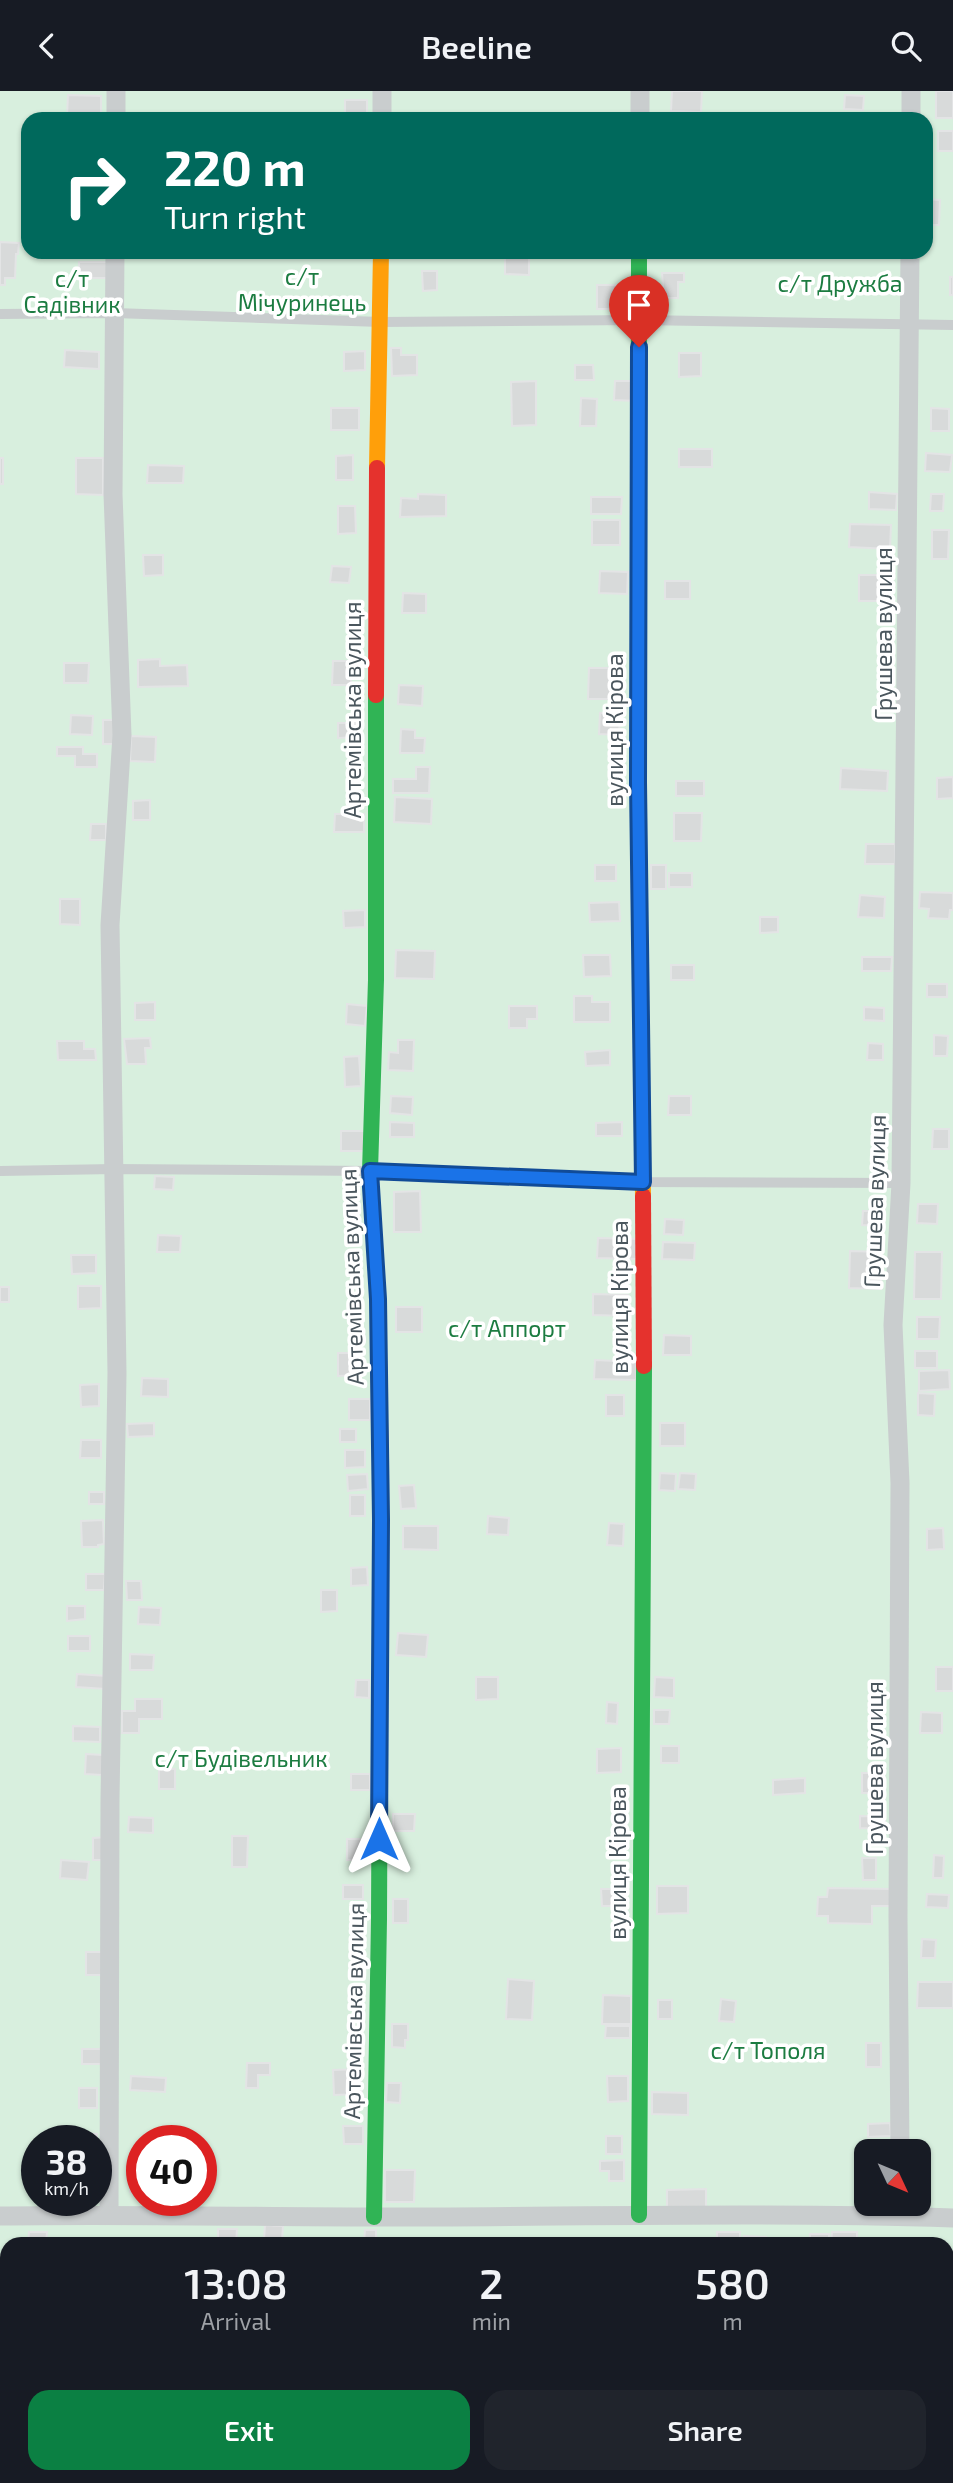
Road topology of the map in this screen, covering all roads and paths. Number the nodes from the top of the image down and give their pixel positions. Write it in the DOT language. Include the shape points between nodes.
graph roads {
  1 [pos="116,91"];
  2 [pos="382,91"];
  3 [pos="640,91"];
  4 [pos="911,91"];
  5 [pos="116,112"];
  6 [pos="382,112"];
  7 [pos="640,112"];
  8 [pos="911,112"];
  9 [pos="115,259"];
  10 [pos="381,259"];
  11 [pos="639,259"];
  12 [pos="910,259"];
  13 [pos="114,313"];
  14 [pos="0,314"];
  15 [pos="639,320"];
  16 [pos="381,322"];
  17 [pos="910,325"];
  18 [pos="953,325"];
  19 [pos="114,1169"];
  20 [pos="0,1171"];
  21 [pos="370,1171"];
  22 [pos="643,1182"];
  23 [pos="901,1183"];
  24 [pos="109,2125"];
  25 [pos="900,2139"];
  26 [pos="854,2211"];
  27 [pos="112,2214"];
  28 [pos="639,2215"];
  29 [pos="931,2215"];
  30 [pos="0,2216"];
  31 [pos="21,2216"];
  32 [pos="374,2217"];
  33 [pos="953,2218"];
  1 -- 5 [label="street"];
  2 -- 6 [label="street"];
  3 -- 7 [label="street"];
  4 -- 8 [label="street"];
  9 -- 13 [label="street"];
  10 -- 16 [label="street, Артемівська вулиця"];
  11 -- 15 [label="street, вулиця Кірова"];
  12 -- 17 [label="street, Грушева вулиця"];
  13 -- 14 [label="lane"];
  13 -- 16 [label="lane"];
  13 -- 19 [label="street" via="113,494 122,735 110,925"];
  15 -- 16 [label="lane"];
  15 -- 17 [label="lane"];
  15 -- 22 [label="street, вулиця Кірова"];
  16 -- 21 [label="street, Артемівська вулиця" via="376,980"];
  17 -- 18 [label="lane"];
  17 -- 23 [label="street, Грушева вулиця"];
  19 -- 20 [label="lane"];
  19 -- 21 [label="lane"];
  19 -- 24 [label="street" via="117,1373"];
  21 -- 22 [label="lane"];
  21 -- 32 [label="street, Артемівська вулиця" via="378,1299 381,1520"];
  22 -- 23 [label="lane"];
  22 -- 28 [label="street, вулиця Кірова"];
  23 -- 25 [label="street, Грушева вулиця" via="893,1325 900,1483"];
  26 -- 28 [label="street"];
  27 -- 32 [label="street"];
  28 -- 32 [label="street"];
  29 -- 33 [label="street"];
  30 -- 31 [label="street"];
}
